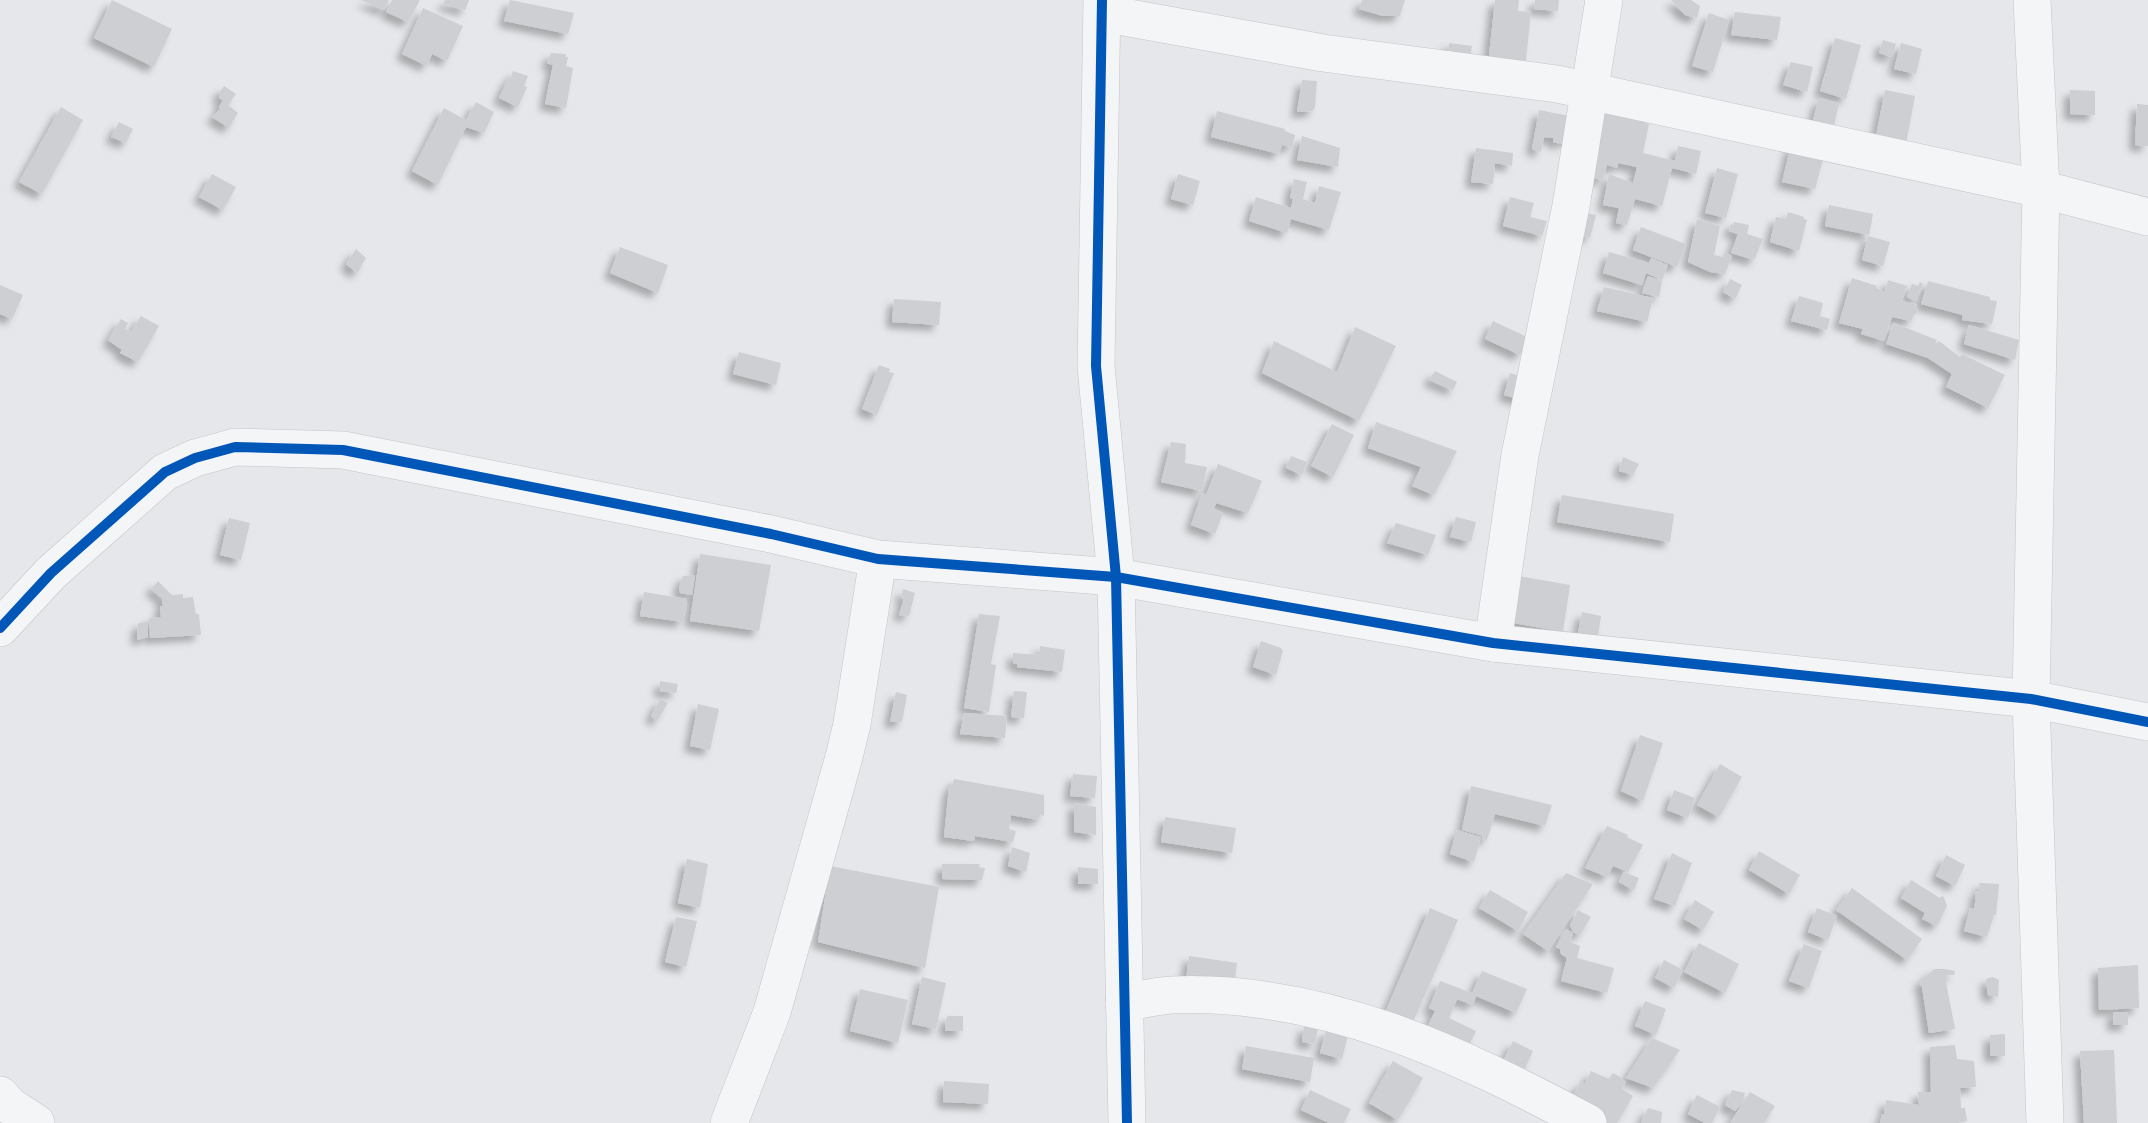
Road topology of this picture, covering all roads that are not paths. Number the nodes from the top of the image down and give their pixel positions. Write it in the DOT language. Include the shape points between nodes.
graph roads {
  1 [pos="1604,0"];
  2 [pos="2032,0"];
  3 [pos="1102,7"];
  4 [pos="1591,92"];
  5 [pos="2041,189"];
  6 [pos="2148,217"];
  7 [pos="878,559"];
  8 [pos="1116,577"];
  9 [pos="0,628"];
  10 [pos="1493,643"];
  11 [pos="2031,699"];
  12 [pos="2148,722"];
  13 [pos="1124,1003"];
  14 [pos="0,1096"];
  15 [pos="36,1123"];
  16 [pos="729,1123"];
  17 [pos="1127,1123"];
  18 [pos="1588,1123"];
  19 [pos="2045,1123"];
  1 -- 4 [label="street"];
  2 -- 5 [label="street"];
  3 -- 4 [label="street" via="1323,53"];
  3 -- 8 [label="street" via="1096,366"];
  4 -- 5 [label="street"];
  4 -- 10 [label="street" via="1520,455"];
  5 -- 6 [label="street"];
  5 -- 11 [label="street"];
  7 -- 8 [label="street"];
  7 -- 9 [label="street" via="343,450 235,447 165,472 51,573"];
  7 -- 16 [label="street" via="844,757 772,1012"];
  8 -- 10 [label="street"];
  8 -- 13 [label="street"];
  10 -- 11 [label="street"];
  11 -- 12 [label="street"];
  11 -- 19 [label="street"];
  13 -- 17 [label="street"];
  13 -- 18 [label="street" via="1169,995 1225,996 1332,1012 1443,1051"];
  14 -- 15 [label="street"];
}
